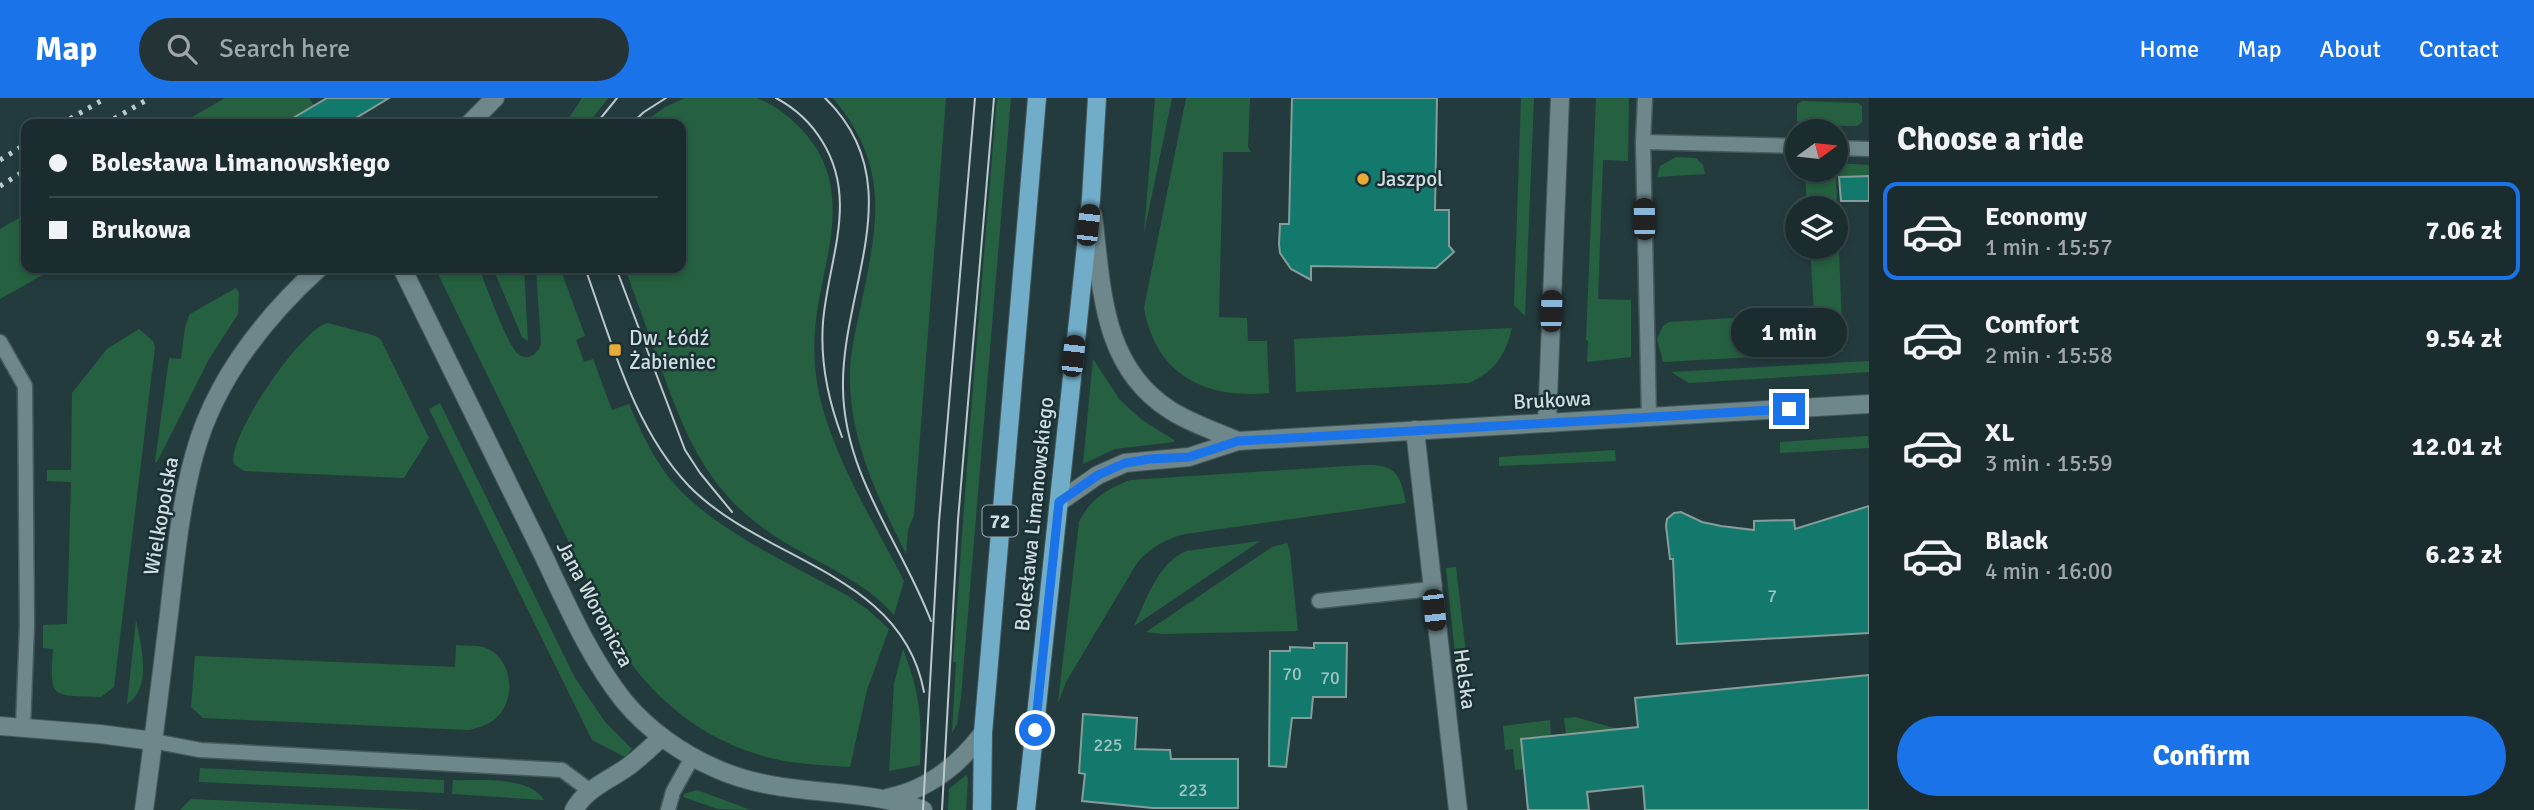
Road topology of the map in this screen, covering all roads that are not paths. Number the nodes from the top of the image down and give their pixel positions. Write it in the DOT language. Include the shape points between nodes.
graph roads {
  1 [pos="495,98"];
  2 [pos="1037,98"];
  3 [pos="1097,98"];
  4 [pos="1560,98"];
  5 [pos="1645,98"];
  6 [pos="474,119"];
  7 [pos="1643,142"];
  8 [pos="1785,146"];
  9 [pos="1848,148"];
  10 [pos="1869,149"];
  11 [pos="1091,199"];
  12 [pos="314,273"];
  13 [pos="404,273"];
  14 [pos="0,342"];
  15 [pos="1869,404"];
  16 [pos="1649,417"];
  17 [pos="1547,423"];
  18 [pos="1415,430"];
  19 [pos="1238,441"];
  20 [pos="1059,502"];
  21 [pos="1432,589"];
  22 [pos="1319,601"];
  23 [pos="0,726"];
  24 [pos="23,728"];
  25 [pos="983,733"];
  26 [pos="662,737"];
  27 [pos="153,741"];
  28 [pos="693,757"];
  29 [pos="589,790"];
  30 [pos="885,798"];
  31 [pos="144,810"];
  32 [pos="574,810"];
  33 [pos="668,810"];
  34 [pos="923,810"];
  35 [pos="982,810"];
  36 [pos="1026,810"];
  37 [pos="1458,810"];
  1 -- 6 [label="street"];
  2 -- 25 [label="main road, Bolesława Limanowskiego / 72"];
  3 -- 11 [label="main road, Bolesława Limanowskiego"];
  4 -- 17 [label="street"];
  5 -- 7 [label="lane"];
  7 -- 8 [label="lane"];
  7 -- 16 [label="lane"];
  9 -- 10 [label="lane"];
  11 -- 19 [label="street" via="1107,316 1126,368 1169,410"];
  11 -- 20 [label="main road, Bolesława Limanowskiego"];
  12 -- 27 [label="street, Wielkopolska" via="250,342 219,393 194,454 180,526"];
  13 -- 26 [label="street, Jana Woronicza" via="599,664 626,703"];
  14 -- 24 [label="lane" via="26,386"];
  15 -- 16 [label="street, Brukowa"];
  16 -- 17 [label="street, Brukowa"];
  17 -- 18 [label="street, Brukowa"];
  18 -- 19 [label="street, Brukowa"];
  18 -- 21 [label="street, Helska"];
  19 -- 20 [label="street" via="1189,457 1125,463"];
  20 -- 36 [label="main road, Bolesława Limanowskiego"];
  21 -- 22 [label="lane"];
  21 -- 37 [label="street, Helska"];
  23 -- 24 [label="street"];
  24 -- 27 [label="street"];
  25 -- 30 [label="street" via="936,779"];
  25 -- 35 [label="main road, Bolesława Limanowskiego / 72"];
  26 -- 28 [label="street, Jana Woronicza"];
  26 -- 29 [label="street" via="628,767"];
  27 -- 29 [label="lane" via="200,750 562,770"];
  27 -- 31 [label="street, Wielkopolska"];
  28 -- 30 [label="street, Jana Woronicza" via="767,785"];
  28 -- 33 [label="lane"];
  29 -- 32 [label="street"];
  30 -- 34 [label="street"];
}
